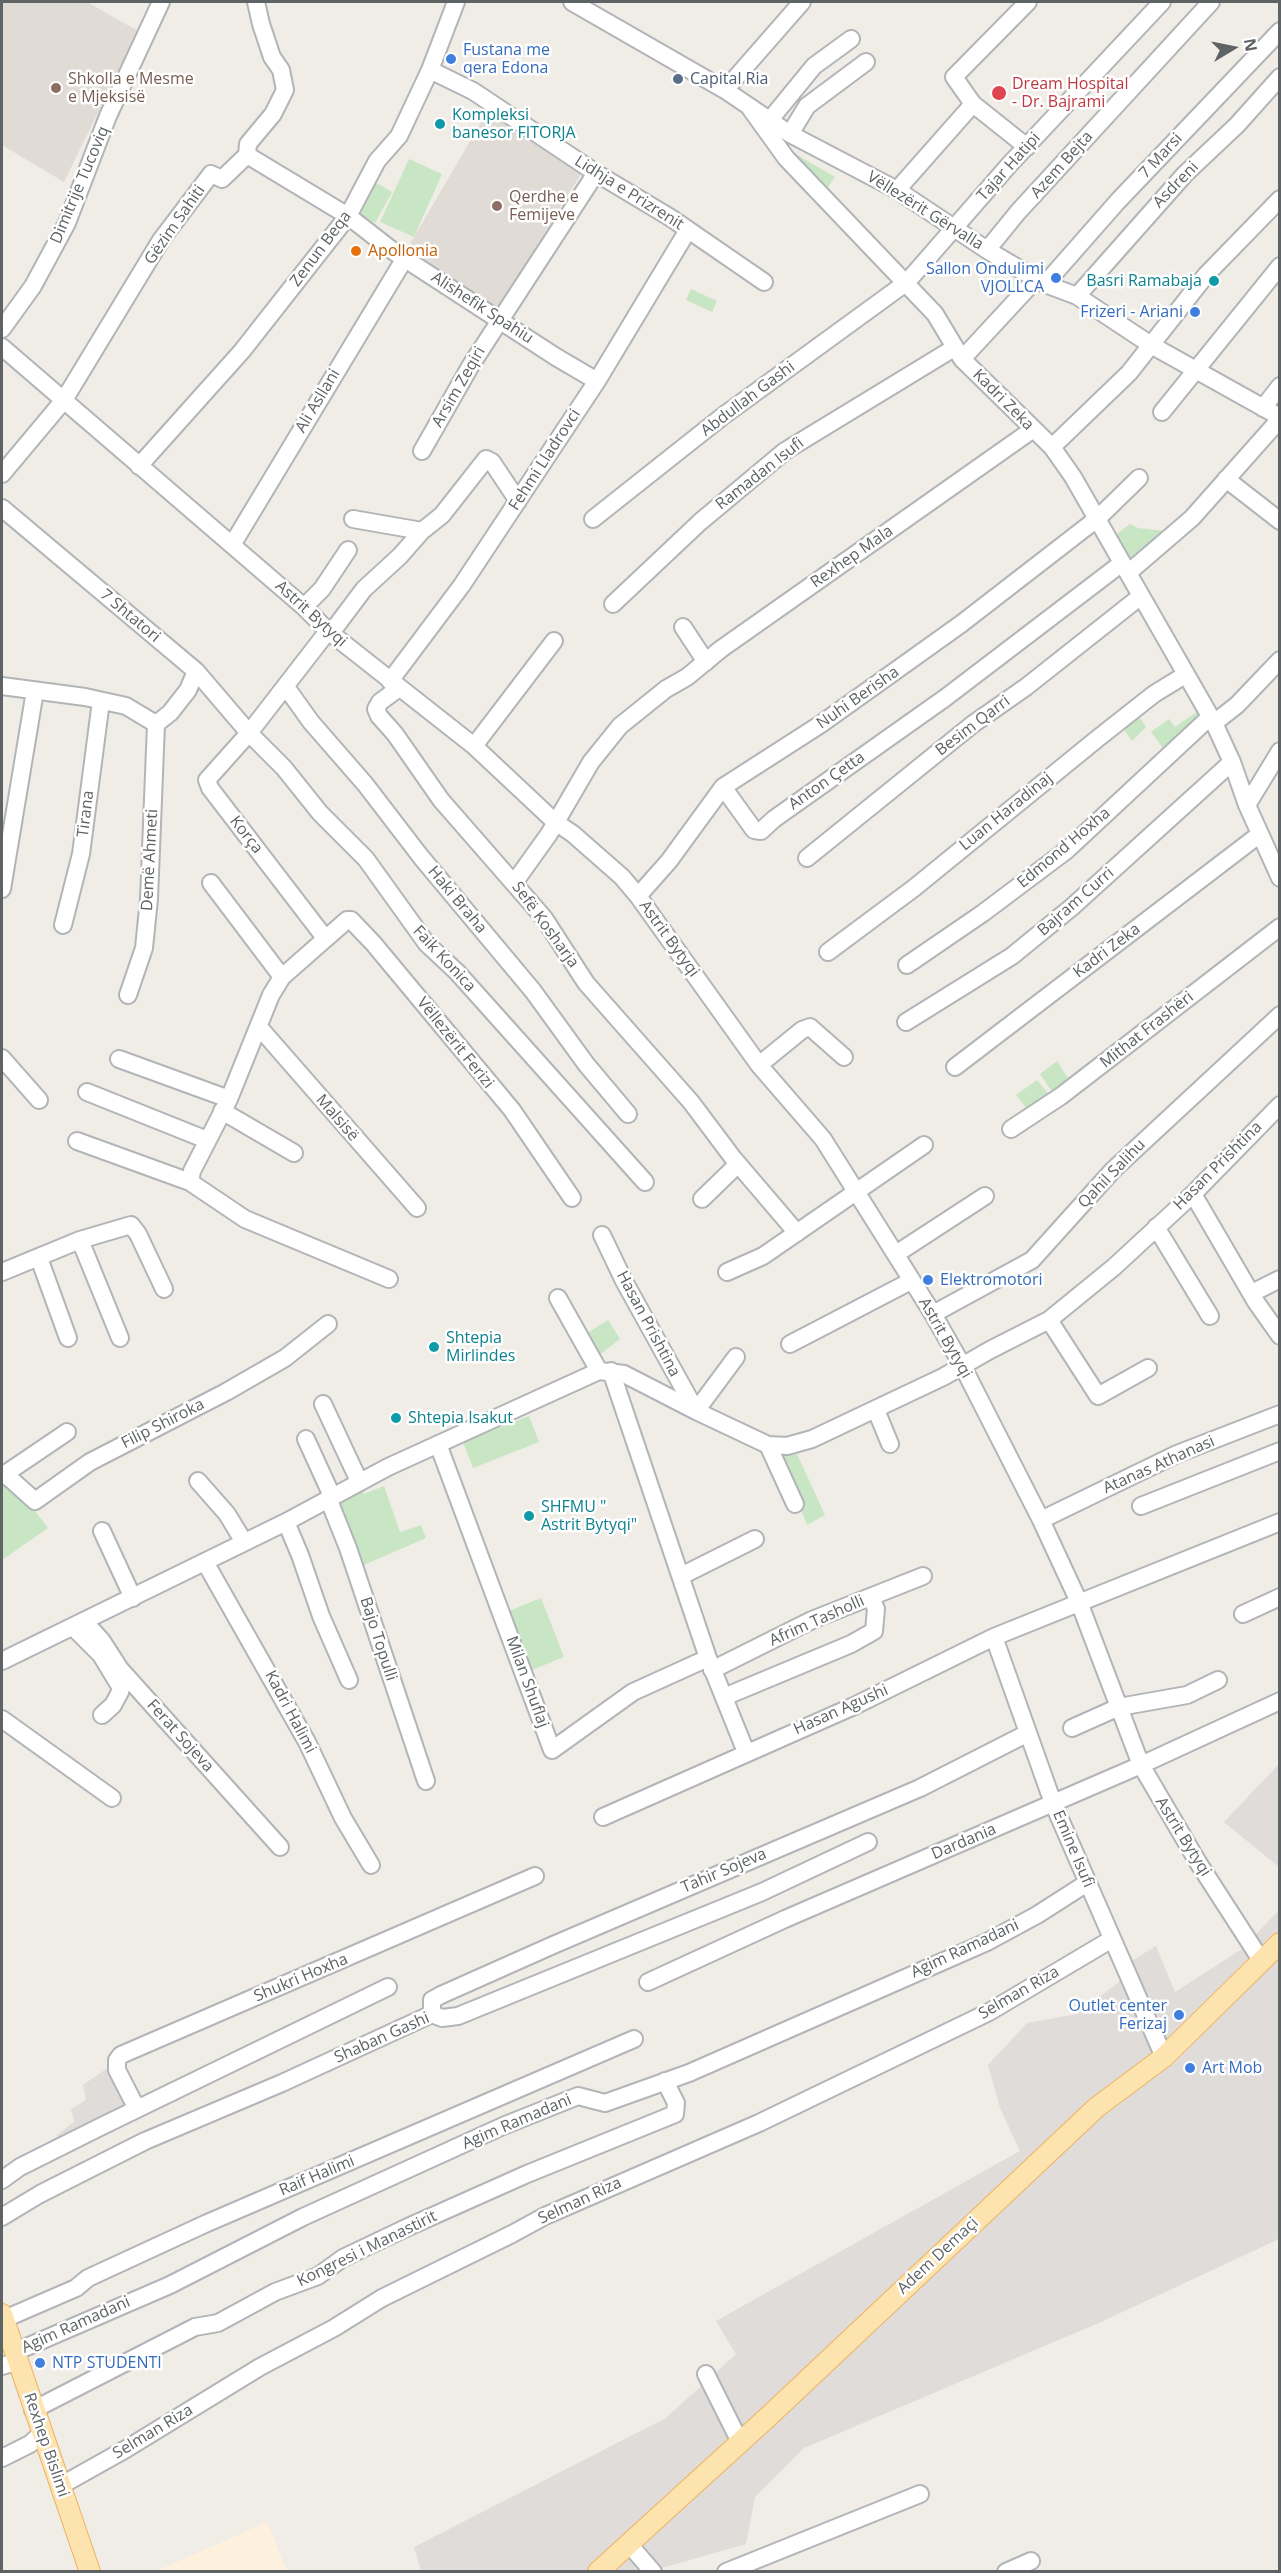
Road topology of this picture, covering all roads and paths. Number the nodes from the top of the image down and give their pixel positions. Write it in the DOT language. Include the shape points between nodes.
graph roads {
  1 [pos="161,2"];
  2 [pos="256,2"];
  3 [pos="456,2"];
  4 [pos="572,2"];
  5 [pos="802,2"];
  6 [pos="1028,2"];
  7 [pos="1162,2"];
  8 [pos="1211,2"];
  9 [pos="1280,31"];
  10 [pos="851,39"];
  11 [pos="866,62"];
  12 [pos="430,70"];
  13 [pos="1280,77"];
  14 [pos="724,90"];
  15 [pos="973,104"];
  16 [pos="750,108"];
  17 [pos="769,121"];
  18 [pos="790,134"];
  19 [pos="1026,147"];
  20 [pos="247,155"];
  21 [pos="596,173"];
  22 [pos="897,190"];
  23 [pos="1280,199"];
  24 [pos="348,216"];
  25 [pos="955,229"];
  26 [pos="688,230"];
  27 [pos="987,250"];
  28 [pos="405,258"];
  29 [pos="1280,266"];
  30 [pos="1041,281"];
  31 [pos="764,282"];
  32 [pos="907,282"];
  33 [pos="1077,297"];
  34 [pos="499,320"];
  35 [pos="2,328"];
  36 [pos="1151,345"];
  37 [pos="2,347"];
  38 [pos="958,353"];
  39 [pos="1197,369"];
  40 [pos="597,381"];
  41 [pos="1280,386"];
  42 [pos="64,399"];
  43 [pos="1263,408"];
  44 [pos="1162,412"];
  45 [pos="1280,418"];
  46 [pos="1032,430"];
  47 [pos="1052,447"];
  48 [pos="422,451"];
  49 [pos="139,466"];
  50 [pos="2,474"];
  51 [pos="1139,478"];
  52 [pos="1227,479"];
  53 [pos="518,501"];
  54 [pos="2,508"];
  55 [pos="1098,518"];
  56 [pos="353,519"];
  57 [pos="593,519"];
  58 [pos="1280,521"];
  59 [pos="422,531"];
  60 [pos="232,545"];
  61 [pos="348,550"];
  62 [pos="1125,568"];
  63 [pos="1141,596"];
  64 [pos="614,604"];
  65 [pos="304,607"];
  66 [pos="683,627"];
  67 [pos="329,632"];
  68 [pos="554,641"];
  69 [pos="1280,660"];
  70 [pos="706,662"];
  71 [pos="196,671"];
  72 [pos="1185,675"];
  73 [pos="395,684"];
  74 [pos="2,686"];
  75 [pos="286,687"];
  76 [pos="35,692"];
  77 [pos="101,701"];
  78 [pos="1212,720"];
  79 [pos="156,724"];
  80 [pos="249,733"];
  81 [pos="474,746"];
  82 [pos="1280,751"];
  83 [pos="1232,762"];
  84 [pos="723,787"];
  85 [pos="1247,805"];
  86 [pos="554,821"];
  87 [pos="1260,834"];
  88 [pos="807,858"];
  89 [pos="1280,878"];
  90 [pos="514,882"];
  91 [pos="211,883"];
  92 [pos="2,889"];
  93 [pos="638,896"];
  94 [pos="63,925"];
  95 [pos="1280,927"];
  96 [pos="325,938"];
  97 [pos="828,952"];
  98 [pos="907,965"];
  99 [pos="282,977"];
  100 [pos="129,994"];
  101 [pos="1280,1015"];
  102 [pos="906,1022"];
  103 [pos="259,1027"];
  104 [pos="844,1057"];
  105 [pos="2,1058"];
  106 [pos="119,1059"];
  107 [pos="759,1065"];
  108 [pos="955,1067"];
  109 [pos="87,1092"];
  110 [pos="39,1100"];
  111 [pos="225,1105"];
  112 [pos="1280,1105"];
  113 [pos="628,1114"];
  114 [pos="1011,1129"];
  115 [pos="207,1140"];
  116 [pos="77,1141"];
  117 [pos="924,1146"];
  118 [pos="294,1153"];
  119 [pos="738,1164"];
  120 [pos="190,1182"];
  121 [pos="645,1182"];
  122 [pos="856,1191"];
  123 [pos="1193,1194"];
  124 [pos="985,1196"];
  125 [pos="572,1198"];
  126 [pos="702,1199"];
  127 [pos="417,1208"];
  128 [pos="1156,1227"];
  129 [pos="797,1233"];
  130 [pos="602,1235"];
  131 [pos="80,1240"];
  132 [pos="896,1254"];
  133 [pos="39,1258"];
  134 [pos="2,1272"];
  135 [pos="727,1272"];
  136 [pos="389,1279"];
  137 [pos="1280,1279"];
  138 [pos="911,1281"];
  139 [pos="164,1289"];
  140 [pos="1252,1293"];
  141 [pos="558,1298"];
  142 [pos="933,1314"];
  143 [pos="1210,1316"];
  144 [pos="1049,1320"];
  145 [pos="328,1324"];
  146 [pos="1280,1336"];
  147 [pos="68,1338"];
  148 [pos="120,1338"];
  149 [pos="790,1344"];
  150 [pos="736,1357"];
  151 [pos="962,1365"];
  152 [pos="1148,1368"];
  153 [pos="605,1371"];
  154 [pos="323,1404"];
  155 [pos="876,1410"];
  156 [pos="696,1411"];
  157 [pos="1280,1414"];
  158 [pos="67,1432"];
  159 [pos="306,1439"];
  160 [pos="438,1444"];
  161 [pos="768,1444"];
  162 [pos="890,1444"];
  163 [pos="1280,1451"];
  164 [pos="3,1475"];
  165 [pos="198,1480"];
  166 [pos="359,1481"];
  167 [pos="330,1497"];
  168 [pos="795,1504"];
  169 [pos="1141,1506"];
  170 [pos="1041,1520"];
  171 [pos="286,1522"];
  172 [pos="1280,1522"];
  173 [pos="102,1531"];
  174 [pos="755,1539"];
  175 [pos="244,1542"];
  176 [pos="205,1562"];
  177 [pos="681,1576"];
  178 [pos="923,1576"];
  179 [pos="871,1597"];
  180 [pos="1280,1597"];
  181 [pos="133,1598"];
  182 [pos="1079,1602"];
  183 [pos="1243,1614"];
  184 [pos="79,1625"];
  185 [pos="994,1637"];
  186 [pos="2,1661"];
  187 [pos="710,1664"];
  188 [pos="349,1680"];
  189 [pos="1218,1680"];
  190 [pos="724,1697"];
  191 [pos="1280,1701"];
  192 [pos="1119,1707"];
  193 [pos="102,1715"];
  194 [pos="2,1719"];
  195 [pos="1072,1728"];
  196 [pos="1029,1733"];
  197 [pos="746,1752"];
  198 [pos="1141,1765"];
  199 [pos="426,1781"];
  200 [pos="111,1798"];
  201 [pos="1053,1803"];
  202 [pos="603,1817"];
  203 [pos="868,1842"];
  204 [pos="280,1847"];
  205 [pos="371,1865"];
  206 [pos="535,1876"];
  207 [pos="1087,1883"];
  208 [pos="1112,1939"];
  209 [pos="1280,1943"];
  210 [pos="1261,1960"];
  211 [pos="648,1982"];
  212 [pos="388,1987"];
  213 [pos="432,2014"];
  214 [pos="634,2040"];
  215 [pos="1164,2057"];
  216 [pos="665,2081"];
  217 [pos="137,2109"];
  218 [pos="2,2180"];
  219 [pos="2,2217"];
  220 [pos="2,2318"];
  221 [pos="11,2360"];
  222 [pos="706,2374"];
  223 [pos="33,2410"];
  224 [pos="42,2433"];
  225 [pos="740,2442"];
  226 [pos="2,2458"];
  227 [pos="60,2486"];
  228 [pos="920,2494"];
  229 [pos="628,2543"];
  230 [pos="1031,2561"];
  231 [pos="90,2571"];
  232 [pos="598,2571"];
  233 [pos="653,2571"];
  234 [pos="726,2571"];
  235 [pos="1006,2571"];
  1 -- 35 [label="street, Dimitrije Tucoviq" via="108,116 67,223 33,286"];
  2 -- 20 [label="street, Gëzim Sahiti" via="285,90 273,114 248,144"];
  3 -- 12 [label="street, Zenun Beqa"];
  4 -- 14 [label="street, Vëllezërit Gërvalla"];
  5 -- 14 [label="street"];
  6 -- 15 [label="street" via="954,74"];
  7 -- 19 [label="street, Tajar Hatipi"];
  8 -- 27 [label="street, Azem Bejta"];
  9 -- 30 [label="street, 7 Marsi"];
  10 -- 17 [label="street" via="814,66"];
  11 -- 18 [label="street" via="807,106"];
  12 -- 21 [label="street, Lidhja e Prizrenit" via="473,91"];
  12 -- 24 [label="street, Zenun Beqa" via="399,136 377,161"];
  13 -- 33 [label="street, Asdreni" via="1185,174"];
  14 -- 16 [label="street, Vëllezërit Gërvalla"];
  15 -- 19 [label="street"];
  15 -- 22 [label="street"];
  16 -- 17 [label="street, Vëllezërit Gërvalla"];
  16 -- 32 [label="street, Kadri Zeka" via="786,158"];
  17 -- 18 [label="street, Vëllezërit Gërvalla"];
  18 -- 22 [label="street, Vëllezërit Gërvalla"];
  19 -- 25 [label="street, Tajar Hatipi"];
  20 -- 24 [label="street, Alishefik Spahiu"];
  20 -- 42 [label="street, Gëzim Sahiti" via="222,179 211,174 161,240"];
  21 -- 26 [label="street, Lidhja e Prizrenit"];
  21 -- 34 [label="street, Arsim Zeqiri"];
  22 -- 25 [label="street, Vëllezërit Gërvalla"];
  23 -- 36 [label="street" via="1206,275"];
  24 -- 28 [label="street, Alishefik Spahiu"];
  24 -- 49 [label="street, Zenun Beqa" via="242,351"];
  25 -- 27 [label="street, Vëllezërit Gërvalla"];
  25 -- 32 [label="street, Tajar Hatipi"];
  26 -- 31 [label="street, Lidhja e Prizrenit"];
  26 -- 40 [label="street, Fehmi Lladrovci"];
  27 -- 30 [label="street, Vëllezërit Gërvalla"];
  28 -- 34 [label="street, Alishefik Spahiu"];
  28 -- 60 [label="street, Ali Asllani"];
  29 -- 39 [label="street"];
  30 -- 33 [label="street, Vëllezërit Gërvalla"];
  30 -- 38 [label="street, 7 Marsi"];
  32 -- 38 [label="street, Kadri Zeka" via="935,314"];
  32 -- 57 [label="street, Abdullah Gashi" via="723,416"];
  33 -- 36 [label="street, Vëllezërit Gërvalla"];
  34 -- 40 [label="street, Alishefik Spahiu"];
  34 -- 48 [label="street, Arsim Zeqiri"];
  36 -- 39 [label="street, Vëllezërit Gërvalla"];
  36 -- 47 [label="street" via="1129,373"];
  37 -- 42 [label="street, Astrit Bytyqi"];
  38 -- 46 [label="street, Kadri Zeka"];
  38 -- 64 [label="street, Ramadan Isufi" via="785,451 700,522"];
  39 -- 43 [label="street, Vëllezërit Gërvalla"];
  39 -- 44 [label="street"];
  40 -- 53 [label="street, Fehmi Lladrovci"];
  41 -- 43 [label="street"];
  42 -- 49 [label="street, Astrit Bytyqi"];
  42 -- 50 [label="street"];
  43 -- 45 [label="street, Vëllezërit Gërvalla"];
  45 -- 52 [label="street, Anton Çetta"];
  46 -- 47 [label="street, Kadri Zeka"];
  46 -- 70 [label="street, Rexhep Mala"];
  47 -- 55 [label="street, Kadri Zeka"];
  49 -- 60 [label="street, Astrit Bytyqi"];
  51 -- 55 [label="street, Nuhi Berisha"];
  52 -- 58 [label="street"];
  52 -- 62 [label="street, Anton Çetta" via="1192,518"];
  53 -- 59 [label="street" via="486,459 442,515"];
  53 -- 73 [label="street, Fehmi Lladrovci"];
  54 -- 71 [label="street, 7 Shtatori"];
  55 -- 62 [label="street, Kadri Zeka"];
  55 -- 84 [label="street, Nuhi Berisha" via="871,689"];
  56 -- 59 [label="street"];
  59 -- 67 [label="street" via="364,589"];
  60 -- 65 [label="street, Astrit Bytyqi"];
  61 -- 65 [label="street" via="322,589"];
  62 -- 63 [label="street, Kadri Zeka"];
  62 -- 84 [label="street, Anton Çetta" via="761,831 754,830"];
  63 -- 72 [label="street, Kadri Zeka"];
  63 -- 88 [label="street, Besim Qarri"];
  65 -- 67 [label="street, Astrit Bytyqi"];
  66 -- 70 [label="street"];
  67 -- 73 [label="street, Astrit Bytyqi"];
  67 -- 75 [label="street"];
  68 -- 81 [label="street"];
  69 -- 78 [label="street" via="1237,705"];
  70 -- 86 [label="street, Rexhep Mala" via="666,688 620,726 591,762"];
  71 -- 79 [label="street" via="188,690"];
  71 -- 80 [label="street, 7 Shtatori"];
  72 -- 78 [label="street, Kadri Zeka"];
  72 -- 97 [label="street, Luan Haradinaj" via="1105,732 914,888"];
  73 -- 81 [label="street, Astrit Bytyqi"];
  73 -- 90 [label="street, Sefë Kosharja" via="376,709 379,716 441,800"];
  74 -- 76 [label="street"];
  75 -- 80 [label="street"];
  75 -- 113 [label="street, Haki Braha"];
  76 -- 77 [label="street"];
  76 -- 92 [label="street"];
  77 -- 79 [label="street" via="126,706"];
  77 -- 94 [label="street, Tirana" via="81,854"];
  78 -- 83 [label="street, Kadri Zeka"];
  78 -- 98 [label="street, Edmond Hoxha" via="1067,850"];
  79 -- 100 [label="street, Demë Ahmeti" via="148,909 144,948"];
  80 -- 96 [label="street, Korça" via="207,780"];
  80 -- 121 [label="street, Faik Konica" via="366,859 427,944 457,972"];
  81 -- 86 [label="street, Astrit Bytyqi"];
  82 -- 85 [label="street"];
  83 -- 85 [label="street, Kadri Zeka"];
  83 -- 102 [label="street, Bajram Curri" via="1012,957"];
  84 -- 93 [label="street, Nuhi Berisha"];
  85 -- 87 [label="street, Kadri Zeka"];
  86 -- 90 [label="street, Rexhep Mala"];
  86 -- 93 [label="street, Astrit Bytyqi" via="622,877"];
  87 -- 89 [label="street, Kadri Zeka"];
  87 -- 108 [label="street, Kadri Zeka"];
  90 -- 119 [label="street, Sefë Kosharja" via="544,918 586,983 691,1102"];
  91 -- 99 [label="street"];
  93 -- 107 [label="street, Astrit Bytyqi"];
  95 -- 114 [label="street, Mithat Frashëri" via="1060,1096"];
  96 -- 99 [label="street"];
  96 -- 125 [label="street, Vëllezërit Ferizi" via="351,920 512,1110"];
  99 -- 103 [label="street"];
  101 -- 142 [label="street, Qahil Salihu" via="1113,1170 1032,1260"];
  103 -- 111 [label="street"];
  103 -- 127 [label="street, Malsisë"];
  104 -- 107 [label="street" via="810,1027 802,1029"];
  105 -- 110 [label="street"];
  106 -- 111 [label="street"];
  107 -- 122 [label="street, Astrit Bytyqi" via="824,1139"];
  109 -- 115 [label="street"];
  111 -- 115 [label="street"];
  111 -- 118 [label="street"];
  112 -- 123 [label="street, Hasan Prishtina"];
  115 -- 120 [label="street"];
  116 -- 120 [label="street"];
  117 -- 122 [label="street"];
  119 -- 126 [label="street"];
  119 -- 129 [label="street, Sefë Kosharja"];
  120 -- 136 [label="street" via="245,1219"];
  122 -- 129 [label="street"];
  122 -- 132 [label="street, Astrit Bytyqi"];
  123 -- 128 [label="street, Hasan Prishtina"];
  123 -- 140 [label="street"];
  124 -- 132 [label="street"];
  128 -- 143 [label="street"];
  128 -- 144 [label="street, Hasan Prishtina"];
  129 -- 135 [label="street" via="763,1256"];
  130 -- 156 [label="street, Hasan Prishtina"];
  131 -- 133 [label="street"];
  131 -- 139 [label="street" via="131,1225"];
  131 -- 148 [label="street"];
  132 -- 138 [label="street, Astrit Bytyqi"];
  133 -- 134 [label="street"];
  133 -- 147 [label="street"];
  137 -- 140 [label="street"];
  138 -- 142 [label="street, Astrit Bytyqi"];
  138 -- 149 [label="street"];
  140 -- 146 [label="street"];
  141 -- 153 [label="street"];
  142 -- 151 [label="street, Astrit Bytyqi"];
  144 -- 151 [label="street, Hasan Prishtina"];
  144 -- 152 [label="street" via="1098,1396"];
  145 -- 164 [label="street, Filip Shiroka" via="285,1358 90,1462 35,1501"];
  150 -- 156 [label="street"];
  151 -- 155 [label="street, Hasan Prishtina"];
  151 -- 170 [label="street, Astrit Bytyqi"];
  153 -- 156 [label="street, Hasan Prishtina" via="624,1374"];
  153 -- 160 [label="street"];
  153 -- 177 [label="street"];
  154 -- 166 [label="street"];
  155 -- 161 [label="street, Hasan Prishtina" via="812,1439 787,1446"];
  155 -- 162 [label="street"];
  156 -- 161 [label="street, Hasan Prishtina"];
  157 -- 170 [label="street, Atanas Athanasi" via="1177,1454"];
  158 -- 164 [label="street"];
  159 -- 167 [label="street"];
  160 -- 166 [label="street"];
  160 -- 187 [label="street, Milan Shuflaj" via="552,1750 633,1692"];
  161 -- 168 [label="street"];
  163 -- 169 [label="street"];
  165 -- 175 [label="street" via="227,1514"];
  166 -- 167 [label="street"];
  167 -- 171 [label="street"];
  167 -- 199 [label="street, Bajo Topulli"];
  170 -- 182 [label="street, Astrit Bytyqi"];
  171 -- 175 [label="street"];
  171 -- 188 [label="street"];
  172 -- 182 [label="street, Hasan Agushi"];
  173 -- 181 [label="street"];
  174 -- 177 [label="street"];
  175 -- 176 [label="street"];
  176 -- 181 [label="street"];
  176 -- 205 [label="street, Kadri Halimi"];
  177 -- 187 [label="street"];
  178 -- 179 [label="street, Afrim Tasholli"];
  179 -- 187 [label="street, Afrim Tasholli"];
  179 -- 190 [label="street" via="876,1609 874,1631"];
  180 -- 183 [label="street"];
  181 -- 184 [label="street"];
  182 -- 185 [label="street, Hasan Agushi"];
  182 -- 192 [label="street, Astrit Bytyqi"];
  184 -- 186 [label="street"];
  184 -- 193 [label="street" via="120,1688 113,1705"];
  184 -- 204 [label="street, Ferat Sojeva" via="102,1641 120,1669"];
  185 -- 196 [label="street, Emine Isufi"];
  185 -- 197 [label="street, Hasan Agushi" via="854,1706"];
  187 -- 190 [label="street"];
  189 -- 192 [label="street" via="1187,1695"];
  190 -- 197 [label="street"];
  191 -- 198 [label="street, Dardania"];
  192 -- 195 [label="street"];
  192 -- 198 [label="street, Astrit Bytyqi"];
  194 -- 200 [label="street"];
  196 -- 201 [label="street, Emine Isufi"];
  196 -- 213 [label="street, Tahir Sojeva" via="920,1788 441,1995 432,2000"];
  197 -- 202 [label="street, Hasan Agushi"];
  198 -- 201 [label="street, Dardania"];
  198 -- 210 [label="street, Astrit Bytyqi"];
  201 -- 207 [label="street, Emine Isufi"];
  201 -- 211 [label="street, Dardania"];
  203 -- 213 [label="street, Shaban Gashi" via="762,1892 458,2016 442,2018"];
  206 -- 217 [label="street, Shukri Hoxha" via="121,2055 117,2070"];
  207 -- 208 [label="street, Emine Isufi"];
  207 -- 216 [label="street, Agim Ramadani" via="987,1942"];
  208 -- 215 [label="street, Emine Isufi"];
  208 -- 227 [label="street, Selman Riza" via="988,2012 759,2123 545,2216 382,2298"];
  209 -- 210 [label="main road, Adem Demaçi"];
  210 -- 215 [label="main road, Adem Demaçi"];
  212 -- 217 [label="street"];
  213 -- 219 [label="street, Shaban Gashi" via="145,2141"];
  214 -- 220 [label="street, Raif Halimi" via="205,2224 88,2277 76,2288"];
  215 -- 225 [label="main road, Adem Demaçi" via="1097,2107"];
  216 -- 221 [label="street, Agim Ramadani" via="605,2103 578,2096 503,2126 321,2209"];
  216 -- 223 [label="street, Kongresi i Manastirit" via="676,2103 675,2114 408,2227 318,2276 275,2292 218,2323 195,2327"];
  217 -- 218 [label="street" via="20,2167"];
  220 -- 221 [label="main road, Rexhep Bislimi"];
  221 -- 223 [label="main road, Rexhep Bislimi"];
  222 -- 225 [label="street"];
  223 -- 224 [label="main road, Rexhep Bislimi"];
  224 -- 226 [label="street"];
  224 -- 227 [label="main road, Rexhep Bislimi"];
  225 -- 229 [label="main road, Adem Demaçi"];
  227 -- 231 [label="main road, Rexhep Bislimi"];
  228 -- 234 [label="street"];
  229 -- 232 [label="main road, Adem Demaçi"];
  229 -- 233 [label="street"];
  230 -- 235 [label="street"];
}
